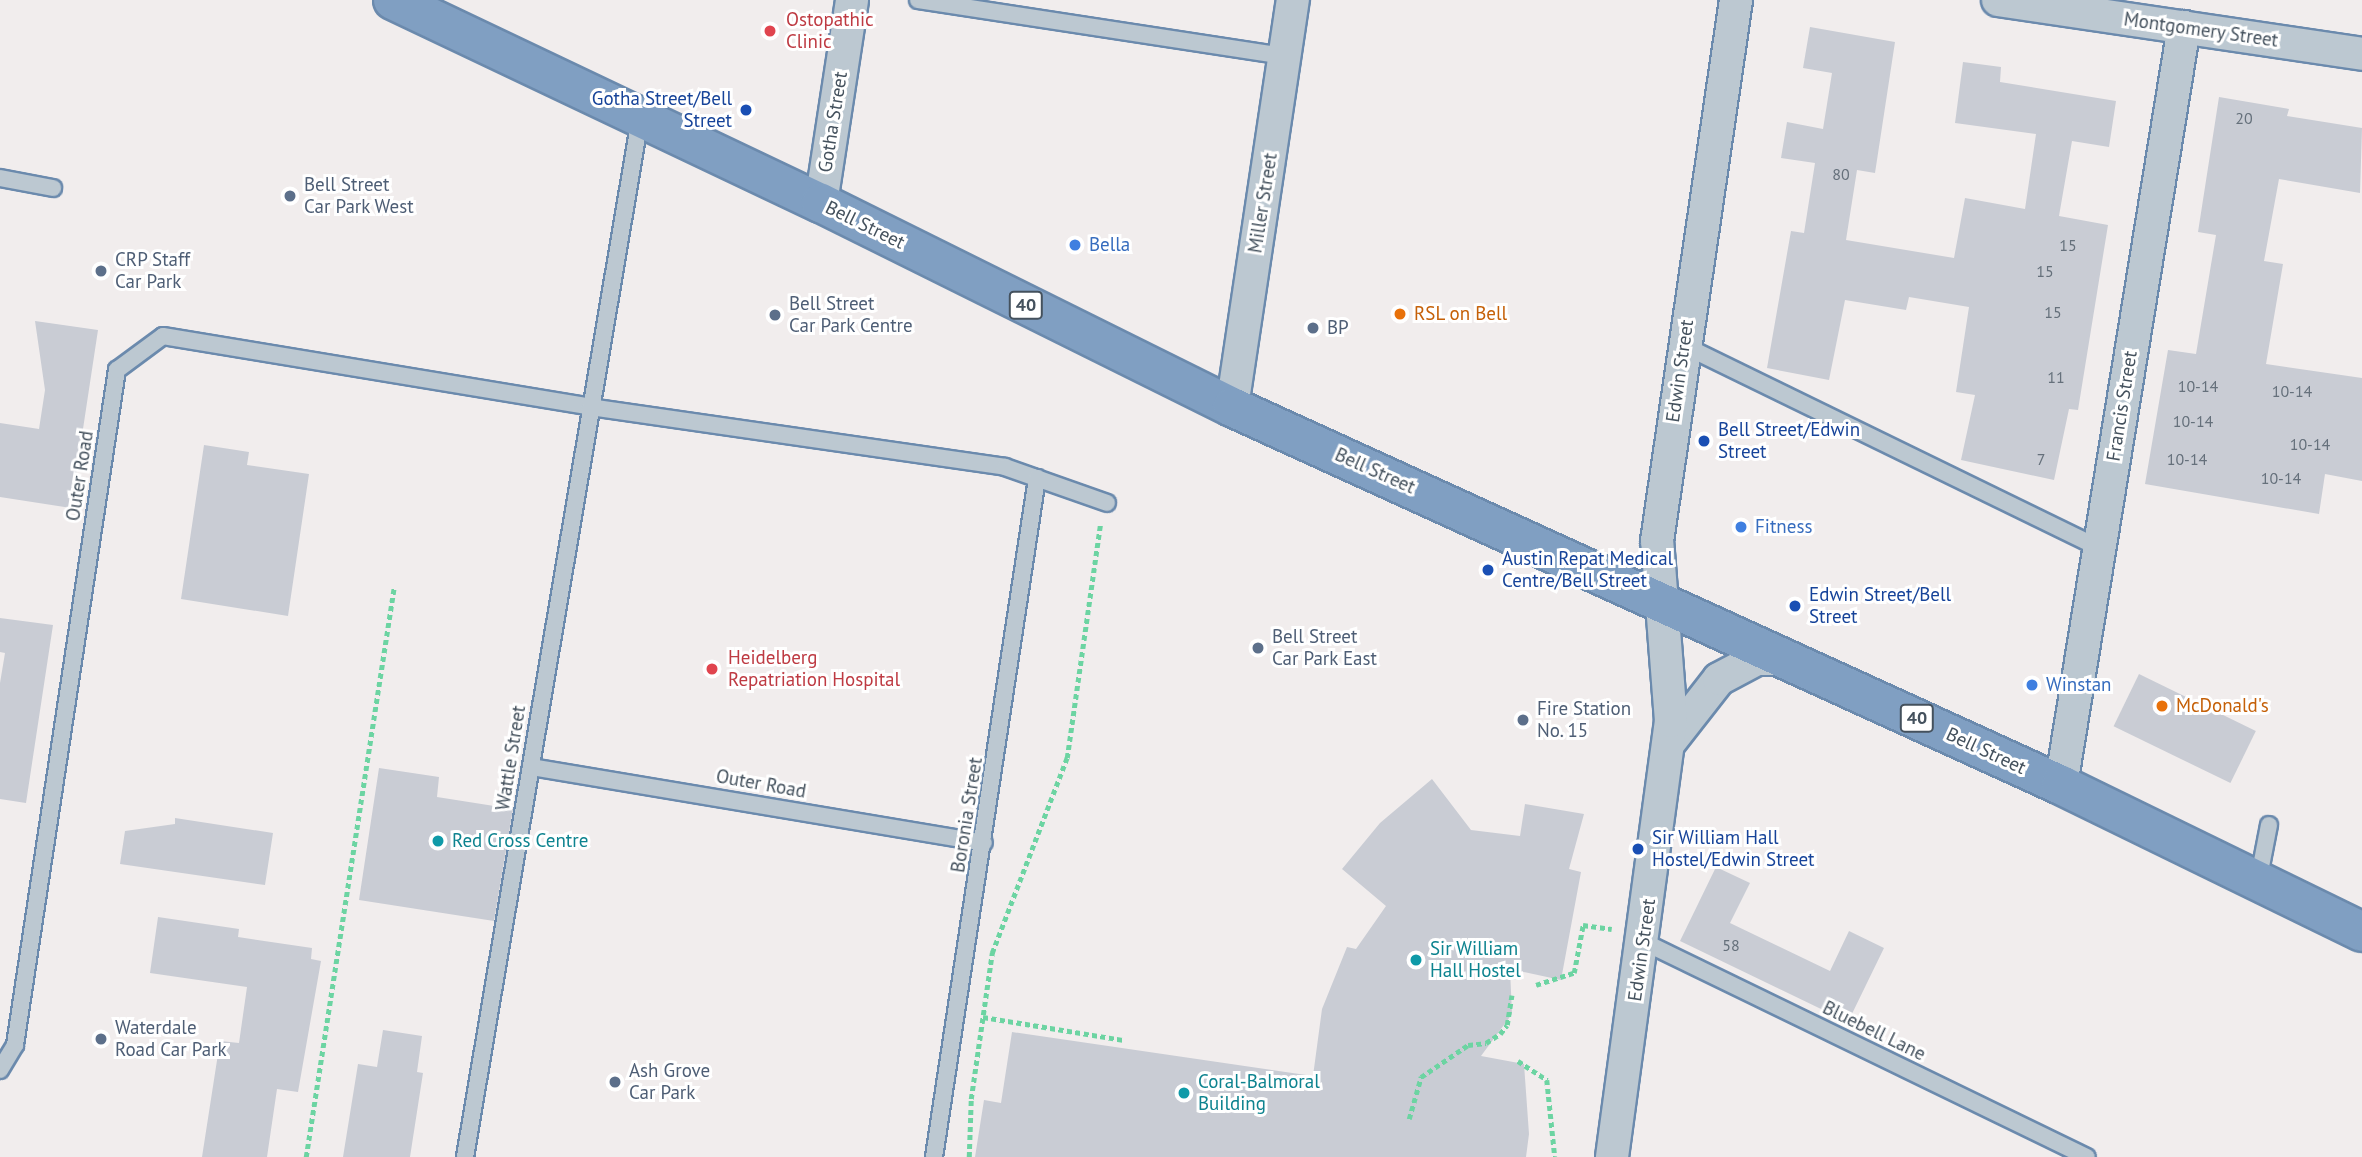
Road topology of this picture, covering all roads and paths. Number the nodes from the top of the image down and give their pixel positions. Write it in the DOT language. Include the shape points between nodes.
graph roads {
  1 [pos="394,0"];
  2 [pos="852,0"];
  3 [pos="918,0"];
  4 [pos="1293,0"];
  5 [pos="1736,0"];
  6 [pos="1998,0"];
  7 [pos="2184,27"];
  8 [pos="2362,54"];
  9 [pos="1285,56"];
  10 [pos="639,119"];
  11 [pos="0,178"];
  12 [pos="53,188"];
  13 [pos="821,203"];
  14 [pos="1683,345"];
  15 [pos="590,407"];
  16 [pos="1232,407"];
  17 [pos="1037,478"];
  18 [pos="1088,496"];
  19 [pos="1107,503"];
  20 [pos="2099,548"];
  21 [pos="394,587"];
  22 [pos="1664,601"];
  23 [pos="1788,659"];
  24 [pos="1669,743"];
  25 [pos="531,767"];
  26 [pos="2061,785"];
  27 [pos="2269,825"];
  28 [pos="984,843"];
  29 [pos="2258,882"];
  30 [pos="1612,929"];
  31 [pos="2362,932"];
  32 [pos="1644,942"];
  33 [pos="1536,985"];
  34 [pos="1512,995"];
  35 [pos="983,1017"];
  36 [pos="1124,1040"];
  37 [pos="1518,1061"];
  38 [pos="0,1070"];
  39 [pos="1409,1119"];
  40 [pos="306,1157"];
  41 [pos="465,1157"];
  42 [pos="934,1157"];
  43 [pos="969,1157"];
  44 [pos="1555,1157"];
  45 [pos="1612,1157"];
  46 [pos="2086,1157"];
  1 -- 10 [label="highway, Bell Street / 40"];
  2 -- 13 [label="street, Gotha Street"];
  3 -- 9 [label="lane"];
  4 -- 9 [label="street, Miller Street"];
  5 -- 14 [label="street, Edwin Street"];
  6 -- 7 [label="street, Montgomery Street"];
  7 -- 8 [label="street, Montgomery Street"];
  7 -- 20 [label="street, Francis Street"];
  9 -- 16 [label="street, Miller Street"];
  10 -- 13 [label="highway, Bell Street / 40"];
  10 -- 15 [label="lane, Wattle Street"];
  11 -- 12 [label="lane"];
  13 -- 16 [label="highway, Bell Street / 40"];
  14 -- 20 [label="lane"];
  14 -- 22 [label="street, Edwin Street" via="1657,541"];
  15 -- 17 [label="lane, Outer Road" via="1005,467"];
  15 -- 25 [label="lane, Wattle Street"];
  15 -- 38 [label="lane, Outer Road" via="163,336 117,370 15,1045"];
  16 -- 22 [label="highway, Bell Street / 40"];
  17 -- 18 [label="lane, Outer Road"];
  17 -- 28 [label="lane, Boronia Street"];
  18 -- 19 [label="lane, Outer Road"];
  18 -- 35 [label="path" via="1085,517 1101,522 1067,758 992,953"];
  20 -- 26 [label="street, Francis Street"];
  21 -- 40 [label="path"];
  22 -- 23 [label="highway, Bell Street / 40"];
  22 -- 24 [label="street, Edwin Street"];
  23 -- 24 [label="street" via="1758,659 1719,679"];
  23 -- 26 [label="highway, Bell Street / 40"];
  24 -- 32 [label="street, Edwin Street"];
  25 -- 28 [label="lane, Outer Road"];
  25 -- 41 [label="lane, Wattle Street"];
  26 -- 29 [label="highway, Bell Street / 40"];
  27 -- 29 [label="lane"];
  28 -- 42 [label="lane, Boronia Street"];
  29 -- 31 [label="highway, Bell Street / 40"];
  30 -- 33 [label="path" via="1583,926 1574,973"];
  32 -- 45 [label="street, Edwin Street"];
  32 -- 46 [label="lane, Bluebell Lane"];
  34 -- 39 [label="path" via="1507,1025 1500,1034 1486,1043 1468,1045 1421,1077"];
  35 -- 36 [label="path"];
  35 -- 43 [label="path" via="971,1099"];
  37 -- 44 [label="path" via="1546,1080"];
}
